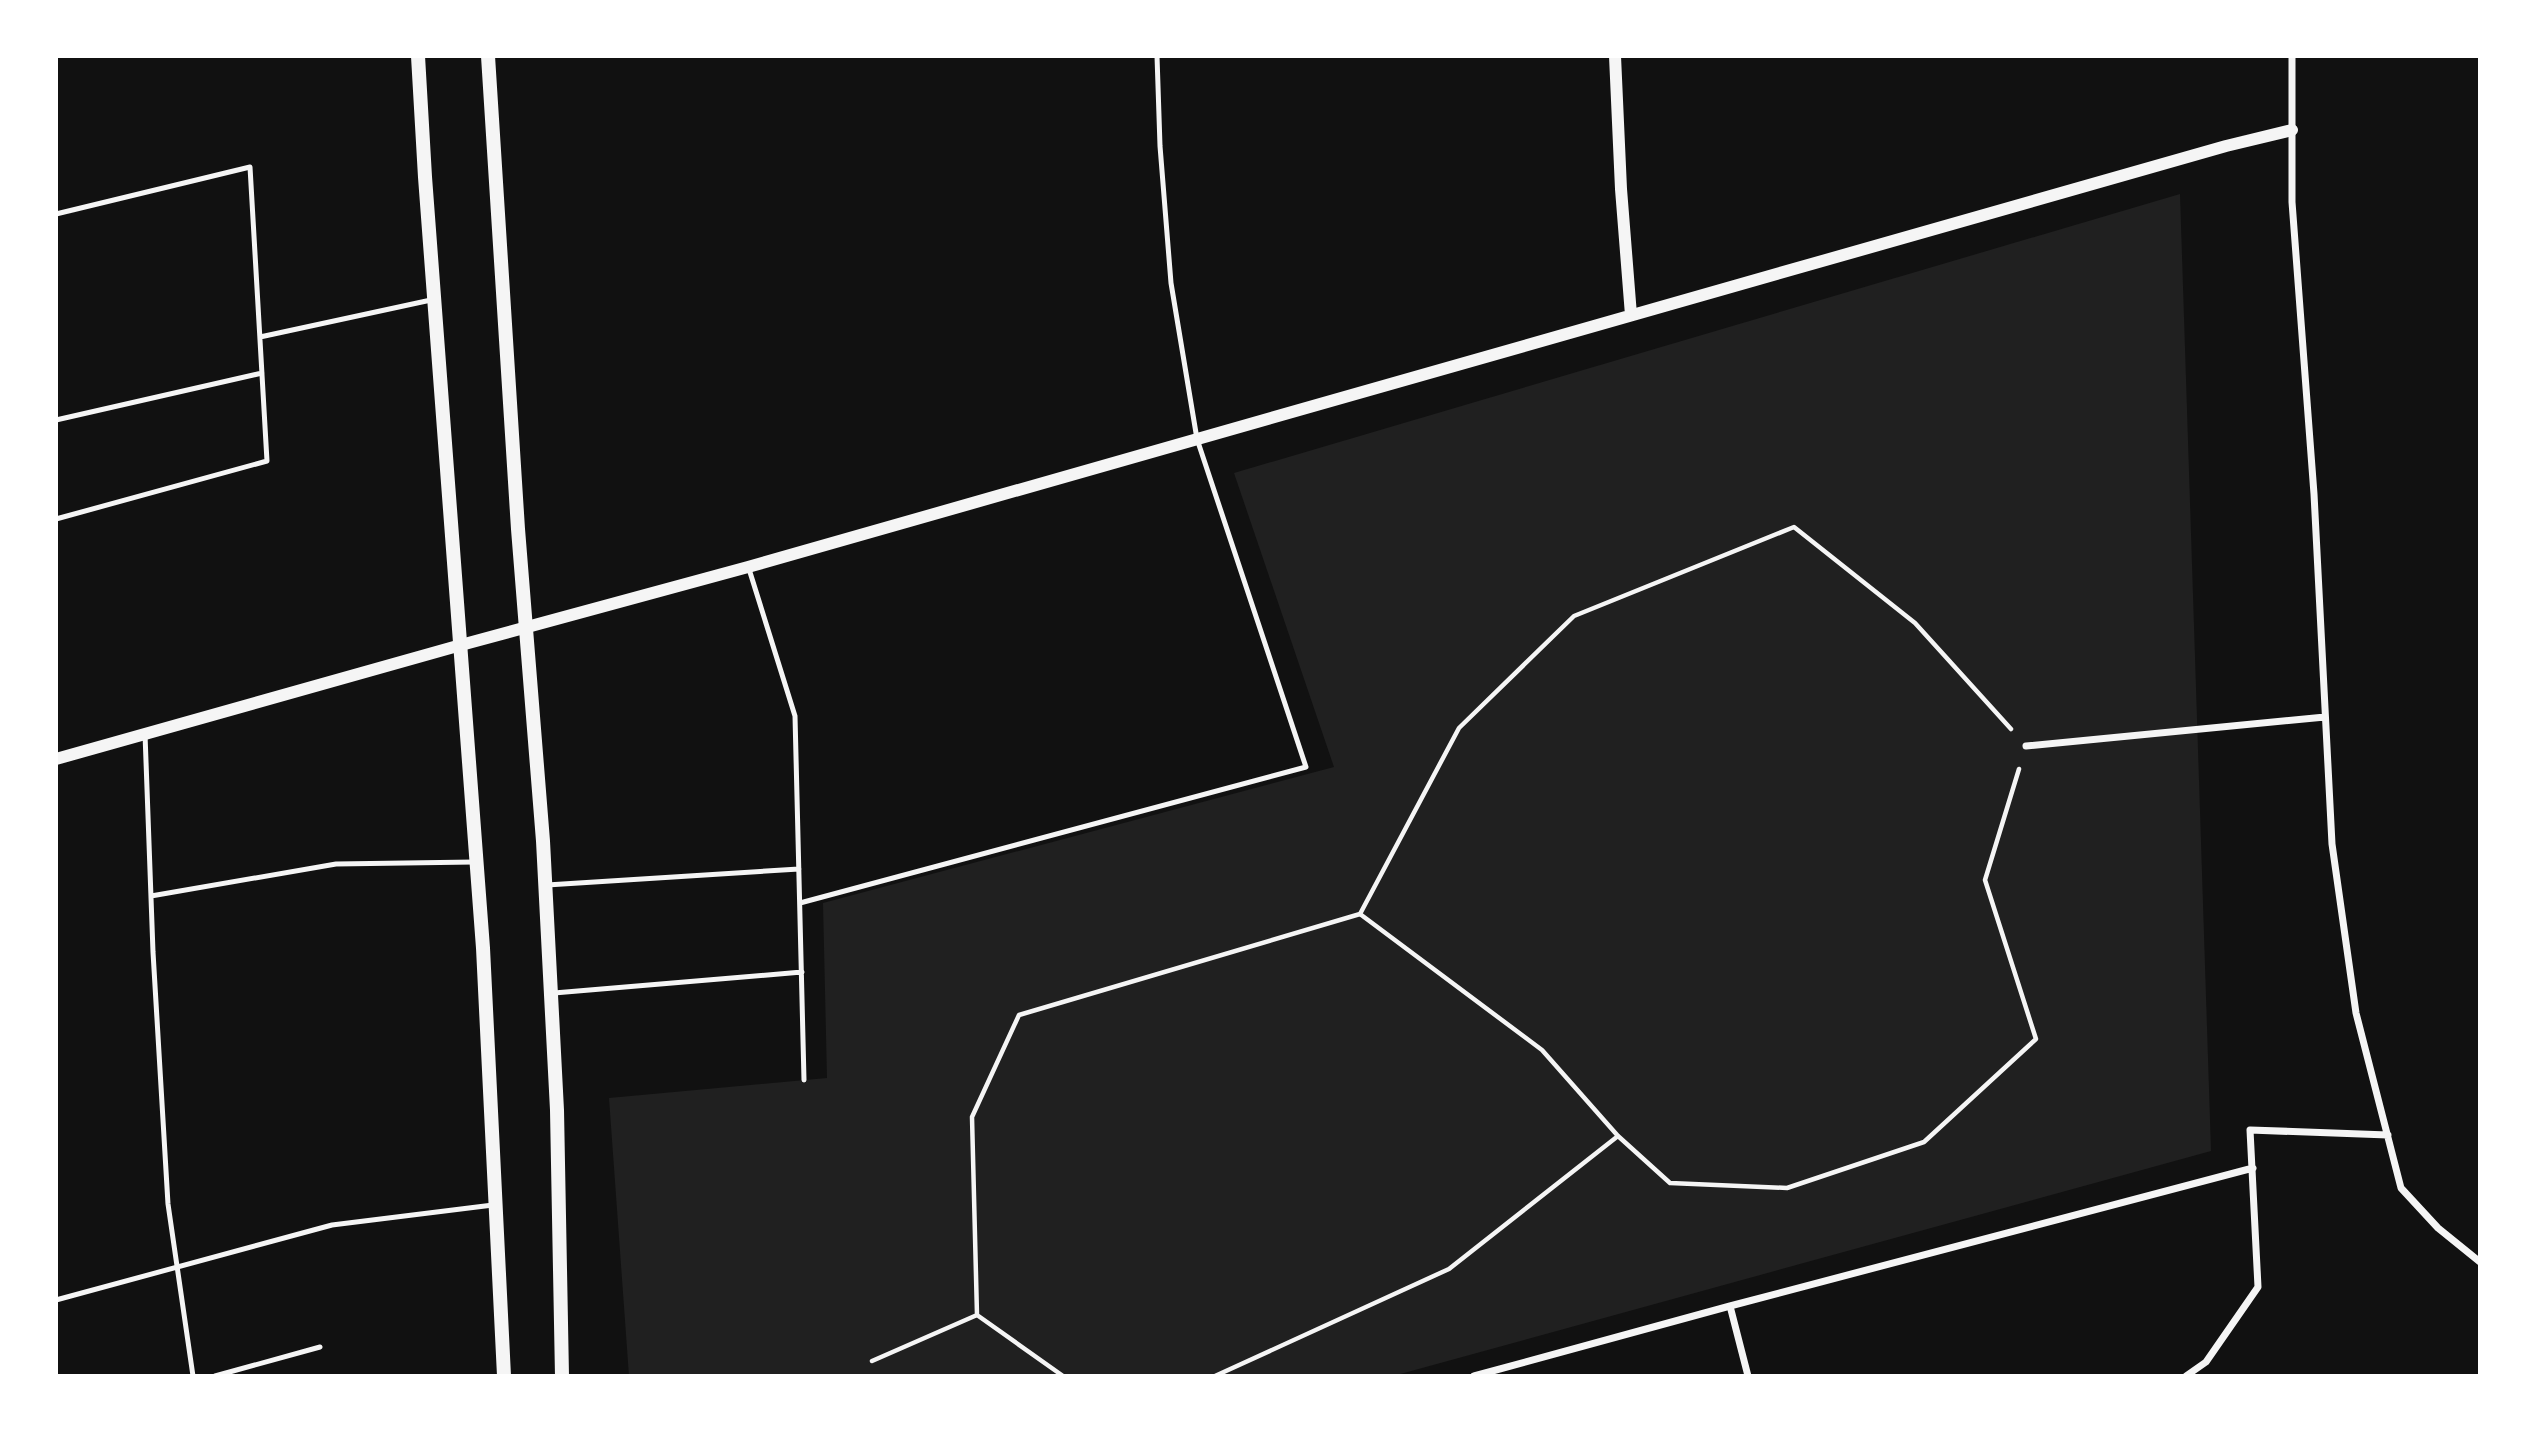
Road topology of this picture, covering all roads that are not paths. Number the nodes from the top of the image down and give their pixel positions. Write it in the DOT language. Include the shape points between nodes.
graph roads {
  1 [pos="418,56"];
  2 [pos="488,56"];
  3 [pos="1157,56"];
  4 [pos="1615,56"];
  5 [pos="2292,56"];
  6 [pos="2292,130"];
  7 [pos="56,214"];
  8 [pos="434,300"];
  9 [pos="1631,315"];
  10 [pos="260,337"];
  11 [pos="262,373"];
  12 [pos="56,420"];
  13 [pos="1197,439"];
  14 [pos="56,519"];
  15 [pos="748,567"];
  16 [pos="526,628"];
  17 [pos="461,645"];
  18 [pos="2325,717"];
  19 [pos="145,734"];
  20 [pos="2026,746"];
  21 [pos="56,759"];
  22 [pos="477,862"];
  23 [pos="799,869"];
  24 [pos="546,886"];
  25 [pos="151,896"];
  26 [pos="800,903"];
  27 [pos="802,972"];
  28 [pos="551,993"];
  29 [pos="804,1080"];
  30 [pos="2388,1135"];
  31 [pos="2253,1168"];
  32 [pos="496,1205"];
  33 [pos="2480,1262"];
  34 [pos="177,1266"];
  35 [pos="56,1300"];
  36 [pos="1730,1306"];
  37 [pos="320,1347"];
  38 [pos="193,1376"];
  39 [pos="215,1376"];
  40 [pos="504,1376"];
  41 [pos="562,1376"];
  42 [pos="1477,1376"];
  43 [pos="1748,1376"];
  44 [pos="2186,1376"];
  1 -- 8 [label="main road"];
  2 -- 16 [label="main road"];
  3 -- 13 [label="lane" via="1171,284"];
  4 -- 9 [label="street"];
  5 -- 6 [label="street"];
  6 -- 9 [label="street"];
  6 -- 18 [label="street" via="2292,202"];
  7 -- 10 [label="lane" via="250,167"];
  8 -- 10 [label="lane"];
  8 -- 17 [label="main road"];
  9 -- 13 [label="street"];
  10 -- 11 [label="lane"];
  11 -- 12 [label="lane"];
  11 -- 14 [label="lane" via="267,461"];
  13 -- 15 [label="street"];
  13 -- 26 [label="lane" via="1306,767"];
  15 -- 16 [label="street"];
  15 -- 23 [label="lane" via="795,716"];
  16 -- 17 [label="street"];
  16 -- 24 [label="main road"];
  17 -- 19 [label="street"];
  17 -- 22 [label="main road"];
  18 -- 20 [label="street"];
  18 -- 30 [label="street" via="2332,844 2356,1013"];
  19 -- 21 [label="street"];
  19 -- 25 [label="lane"];
  22 -- 25 [label="lane" via="336,864"];
  22 -- 32 [label="main road"];
  23 -- 24 [label="lane"];
  23 -- 26 [label="lane"];
  24 -- 28 [label="main road"];
  25 -- 34 [label="lane" via="168,1204"];
  26 -- 27 [label="lane"];
  27 -- 28 [label="lane"];
  27 -- 29 [label="lane"];
  28 -- 41 [label="main road"];
  30 -- 31 [label="street" via="2250,1130"];
  30 -- 33 [label="street" via="2401,1188 2438,1228"];
  31 -- 36 [label="street"];
  31 -- 44 [label="street" via="2258,1287 2206,1362"];
  32 -- 34 [label="lane" via="332,1225"];
  32 -- 40 [label="main road"];
  34 -- 35 [label="lane"];
  34 -- 38 [label="lane"];
  36 -- 42 [label="street"];
  36 -- 43 [label="street"];
  37 -- 39 [label="lane"];
}
